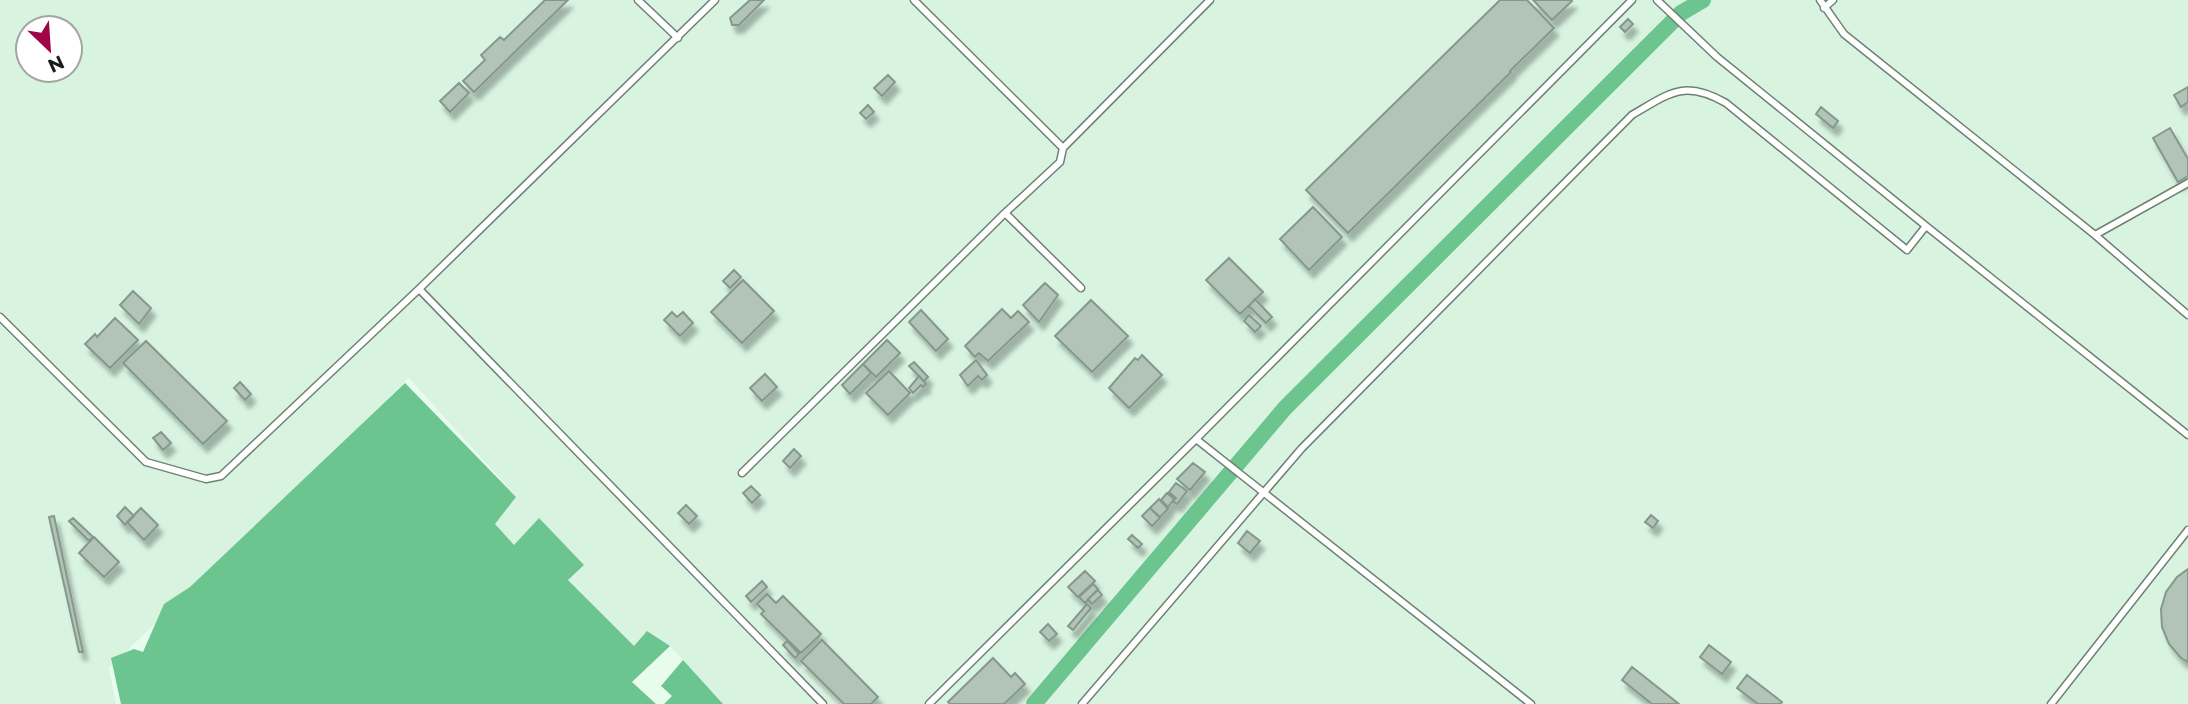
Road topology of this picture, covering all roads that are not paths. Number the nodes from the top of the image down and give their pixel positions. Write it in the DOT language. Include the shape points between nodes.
graph roads {
  1 [pos="638,0"];
  2 [pos="715,0"];
  3 [pos="914,0"];
  4 [pos="1210,0"];
  5 [pos="1632,0"];
  6 [pos="1820,0"];
  7 [pos="1833,0"];
  8 [pos="1658,1"];
  9 [pos="1824,8"];
  10 [pos="678,38"];
  11 [pos="1063,148"];
  12 [pos="2188,183"];
  13 [pos="1005,213"];
  14 [pos="1926,226"];
  15 [pos="2095,235"];
  16 [pos="1081,288"];
  17 [pos="419,289"];
  18 [pos="2188,315"];
  19 [pos="0,317"];
  20 [pos="2188,435"];
  21 [pos="1198,441"];
  22 [pos="742,473"];
  23 [pos="1264,492"];
  24 [pos="2188,530"];
  25 [pos="823,704"];
  26 [pos="929,704"];
  27 [pos="1082,704"];
  28 [pos="1531,704"];
  29 [pos="2051,704"];
  1 -- 10 [label="lane"];
  2 -- 10 [label="lane"];
  3 -- 11 [label="lane"];
  4 -- 11 [label="lane"];
  5 -- 21 [label="lane"];
  6 -- 9 [label="lane"];
  7 -- 9 [label="lane"];
  8 -- 14 [label="lane" via="1689,33"];
  9 -- 15 [label="lane" via="1844,34"];
  10 -- 17 [label="lane"];
  11 -- 13 [label="lane" via="1060,162"];
  12 -- 15 [label="lane"];
  13 -- 16 [label="lane"];
  13 -- 22 [label="lane"];
  14 -- 20 [label="lane"];
  14 -- 23 [label="lane" via="1908,250 1726,103 1707,92 1687,89 1663,97 1632,115 1302,448"];
  15 -- 18 [label="lane"];
  17 -- 19 [label="lane" via="221,476 206,479 146,462"];
  17 -- 25 [label="lane"];
  21 -- 23 [label="lane"];
  21 -- 26 [label="lane"];
  23 -- 27 [label="lane"];
  23 -- 28 [label="lane"];
  24 -- 29 [label="lane"];
}
